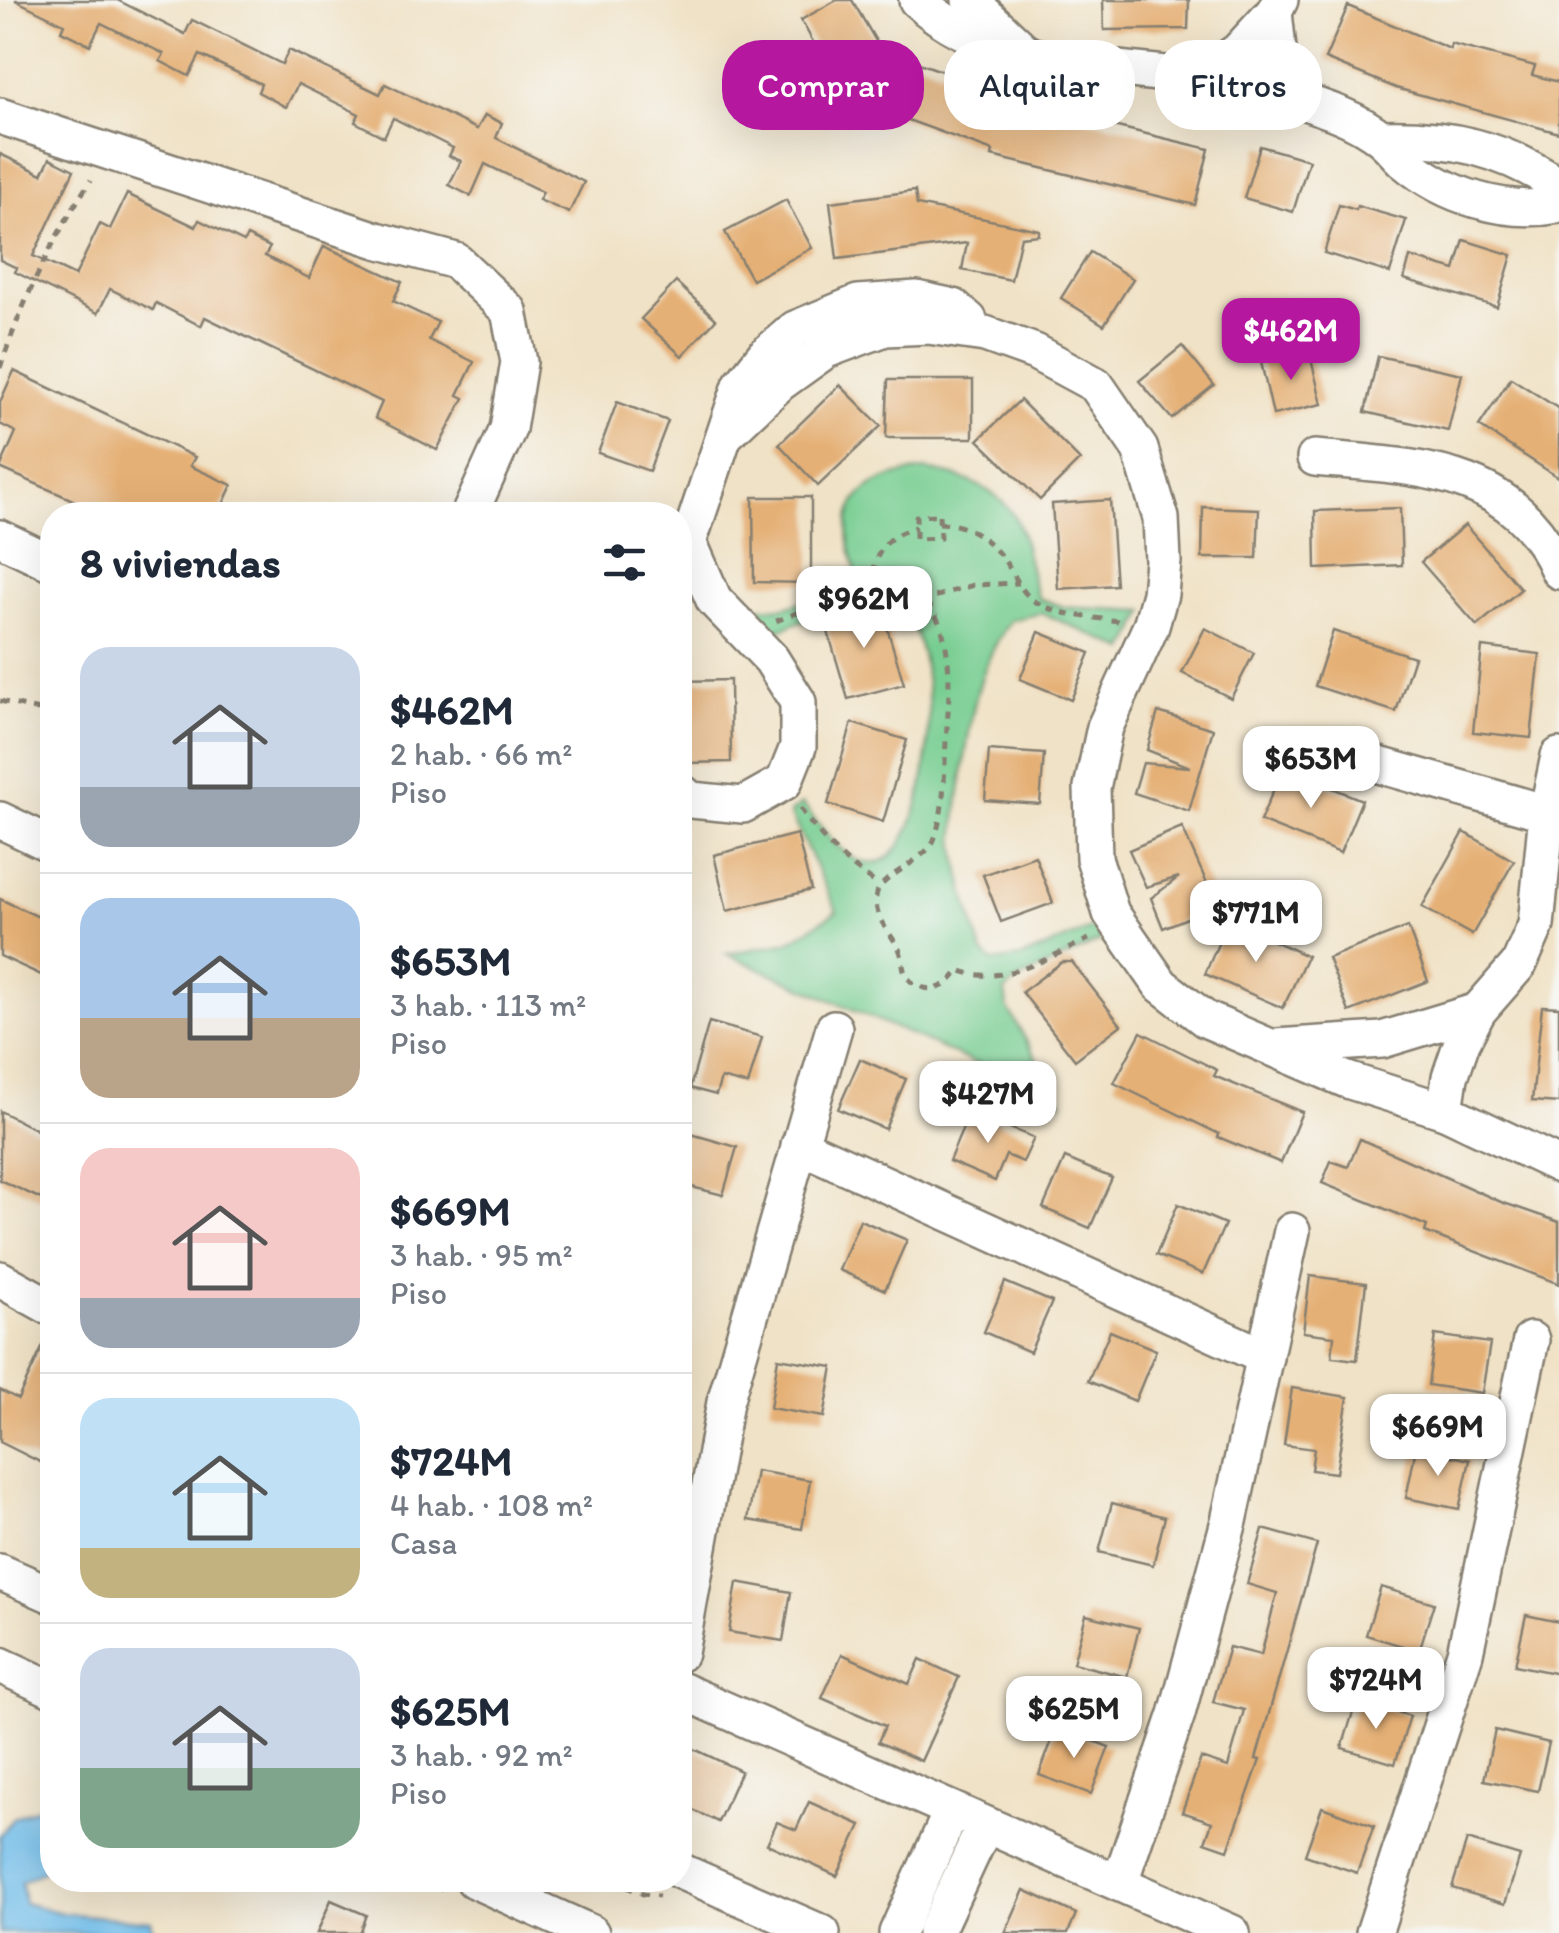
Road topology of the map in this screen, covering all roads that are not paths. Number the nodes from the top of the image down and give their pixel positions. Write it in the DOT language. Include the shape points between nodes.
graph roads {
  1 [pos="917,0"];
  2 [pos="970,0"];
  3 [pos="1277,6"];
  4 [pos="984,40"];
  5 [pos="1013,40"];
  6 [pos="1248,40"];
  7 [pos="1279,40"];
  8 [pos="1322,109"];
  9 [pos="0,116"];
  10 [pos="1382,138"];
  11 [pos="1559,186"];
  12 [pos="1559,205"];
  13 [pos="1315,458"];
  14 [pos="475,502"];
  15 [pos="692,534"];
  16 [pos="0,538"];
  17 [pos="40,557"];
  18 [pos="692,566"];
  19 [pos="1559,571"];
  20 [pos="1330,751"];
  21 [pos="1559,756"];
  22 [pos="692,800"];
  23 [pos="1547,813"];
  24 [pos="0,820"];
  25 [pos="40,838"];
  26 [pos="1478,1011"];
  27 [pos="834,1028"];
  28 [pos="1270,1048"];
  29 [pos="1445,1111"];
  30 [pos="799,1145"];
  31 [pos="1559,1165"];
  32 [pos="1292,1231"];
  33 [pos="0,1279"];
  34 [pos="40,1301"];
  35 [pos="1531,1340"];
  36 [pos="1264,1357"];
  37 [pos="0,1572"];
  38 [pos="692,1585"];
  39 [pos="40,1590"];
  40 [pos="0,1666"];
  41 [pos="40,1684"];
  42 [pos="692,1695"];
  43 [pos="952,1810"];
  44 [pos="985,1825"];
  45 [pos="692,1876"];
  46 [pos="1120,1882"];
  47 [pos="500,1892"];
  48 [pos="591,1933"];
  49 [pos="822,1933"];
  50 [pos="896,1933"];
  51 [pos="935,1933"];
  52 [pos="1232,1933"];
  53 [pos="1374,1933"];
  1 -- 4 [label="street"];
  2 -- 5 [label="street"];
  3 -- 6 [label="street"];
  3 -- 7 [label="street"];
  8 -- 10 [label="street"];
  9 -- 14 [label="street" via="456,261 509,311 519,362 508,428"];
  10 -- 11 [label="street" via="1474,145 1519,161"];
  10 -- 12 [label="street" via="1428,179 1456,193 1516,207"];
  13 -- 19 [label="street" via="1425,468 1491,491 1546,540"];
  15 -- 28 [label="street" via="742,385 795,329 858,302 917,298 954,307 985,334 1096,385 1140,449 1161,518 1161,577 1151,626 1104,727 1092,788 1094,858 1111,913 1161,985 1205,1019"];
  16 -- 17 [label="street"];
  18 -- 22 [label="street" via="714,600 771,658 798,702 798,747 784,782 743,805"];
  20 -- 23 [label="street"];
  21 -- 23 [label="street"];
  23 -- 26 [label="street" via="1536,925 1519,964"];
  24 -- 25 [label="street"];
  26 -- 28 [label="street" via="1382,1040"];
  26 -- 29 [label="street" via="1450,1077"];
  27 -- 30 [label="street"];
  28 -- 29 [label="street"];
  29 -- 31 [label="street"];
  30 -- 36 [label="street"];
  30 -- 38 [label="street" via="724,1402"];
  32 -- 36 [label="street"];
  33 -- 34 [label="street"];
  35 -- 53 [label="street" via="1465,1653"];
  36 -- 46 [label="street" via="1177,1714"];
  37 -- 39 [label="street"];
  40 -- 41 [label="street"];
  42 -- 43 [label="street"];
  43 -- 44 [label="street"];
  43 -- 50 [label="street"];
  44 -- 46 [label="street"];
  44 -- 51 [label="street"];
  45 -- 49 [label="street"];
  46 -- 52 [label="street"];
  47 -- 48 [label="street"];
}
